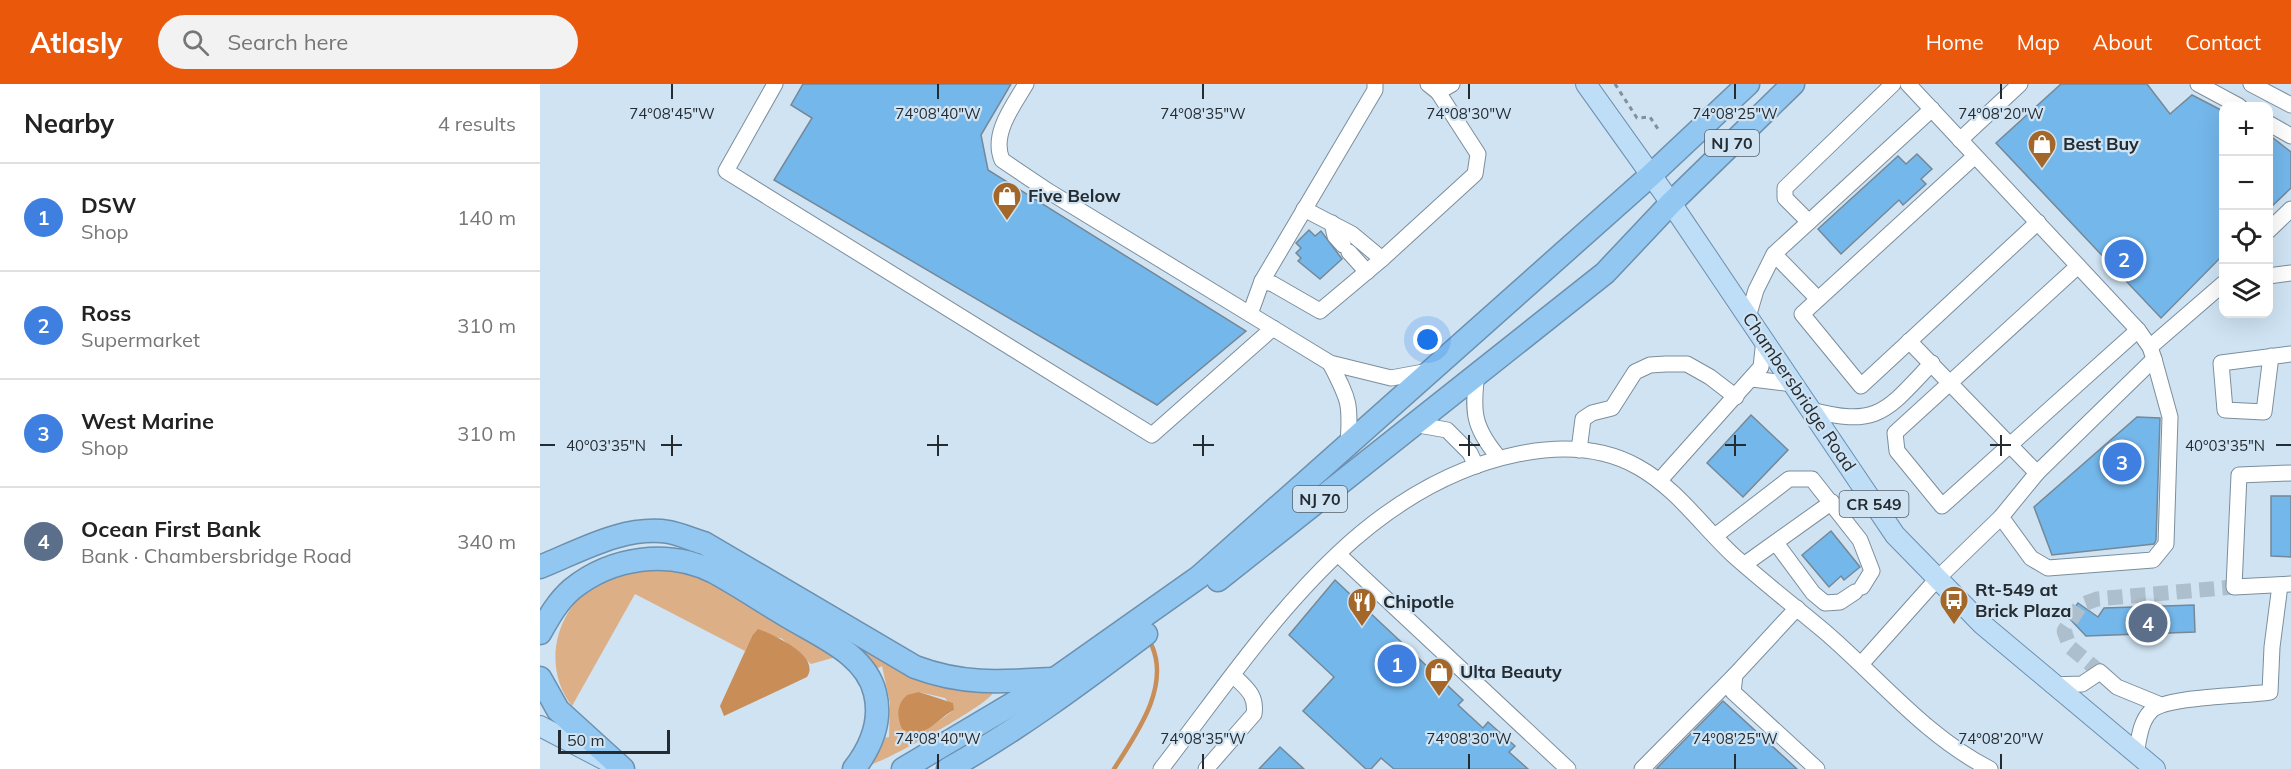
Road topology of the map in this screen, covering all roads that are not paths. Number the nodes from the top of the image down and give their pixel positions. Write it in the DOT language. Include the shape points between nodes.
graph roads {
  1 [pos="775,84"];
  2 [pos="1026,84"];
  3 [pos="1376,84"];
  4 [pos="1452,84"];
  5 [pos="1748,84"];
  6 [pos="1793,84"];
  7 [pos="1893,84"];
  8 [pos="1908,84"];
  9 [pos="2020,84"];
  10 [pos="2198,84"];
  11 [pos="2251,84"];
  12 [pos="1592,85"];
  13 [pos="1433,88"];
  14 [pos="2232,102"];
  15 [pos="2291,105"];
  16 [pos="1932,110"];
  17 [pos="2273,126"];
  18 [pos="2291,136"];
  19 [pos="1960,140"];
  20 [pos="1975,156"];
  21 [pos="1651,176"];
  22 [pos="1671,203"];
  23 [pos="1304,209"];
  24 [pos="2291,209"];
  25 [pos="1809,222"];
  26 [pos="2038,222"];
  27 [pos="1332,224"];
  28 [pos="2273,226"];
  29 [pos="1774,254"];
  30 [pos="1382,259"];
  31 [pos="2078,266"];
  32 [pos="1367,272"];
  33 [pos="2291,273"];
  34 [pos="2273,275"];
  35 [pos="1262,281"];
  36 [pos="2219,287"];
  37 [pos="1818,299"];
  38 [pos="1250,314"];
  39 [pos="1748,317"];
  40 [pos="1273,328"];
  41 [pos="2138,330"];
  42 [pos="1764,340"];
  43 [pos="1909,341"];
  44 [pos="2152,353"];
  45 [pos="2291,354"];
  46 [pos="2271,357"];
  47 [pos="1330,363"];
  48 [pos="1932,363"];
  49 [pos="1432,370"];
  50 [pos="1477,373"];
  51 [pos="1752,379"];
  52 [pos="1950,383"];
  53 [pos="1794,384"];
  54 [pos="1736,397"];
  55 [pos="1811,410"];
  56 [pos="1413,424"];
  57 [pos="2012,444"];
  58 [pos="1348,445"];
  59 [pos="1579,450"];
  60 [pos="1499,458"];
  61 [pos="1476,466"];
  62 [pos="2037,472"];
  63 [pos="2291,473"];
  64 [pos="1660,480"];
  65 [pos="1832,502"];
  66 [pos="2001,517"];
  67 [pos="1714,536"];
  68 [pos="1776,543"];
  69 [pos="1340,555"];
  70 [pos="1745,564"];
  71 [pos="540,567"];
  72 [pos="1938,579"];
  73 [pos="2286,585"];
  74 [pos="1797,608"];
  75 [pos="540,633"];
  76 [pos="1862,663"];
  77 [pos="1234,675"];
  78 [pos="1735,675"];
  79 [pos="540,678"];
  80 [pos="1056,678"];
  81 [pos="2051,685"];
  82 [pos="2161,705"];
  83 [pos="540,726"];
  84 [pos="2150,764"];
  85 [pos="623,769"];
  86 [pos="854,769"];
  87 [pos="903,769"];
  88 [pos="948,769"];
  89 [pos="1162,769"];
  90 [pos="1206,769"];
  91 [pos="1568,769"];
  92 [pos="1642,769"];
  93 [pos="1817,769"];
  94 [pos="1990,769"];
  1 -- 40 [label="lane" via="726,171 1152,435"];
  2 -- 38 [label="lane" via="999,138 1002,160"];
  3 -- 23 [label="lane"];
  4 -- 13 [label="lane"];
  5 -- 21 [label="highway, NJ 70"];
  6 -- 22 [label="highway, NJ 70"];
  7 -- 25 [label="lane" via="1785,188 1785,198"];
  8 -- 16 [label="lane"];
  9 -- 19 [label="lane"];
  10 -- 14 [label="lane"];
  11 -- 15 [label="lane"];
  12 -- 21 [label="main road, Chambersbridge Road / CR 549"];
  13 -- 30 [label="lane" via="1478,154 1474,174"];
  16 -- 19 [label="lane"];
  16 -- 25 [label="lane"];
  17 -- 18 [label="lane"];
  19 -- 20 [label="lane"];
  20 -- 26 [label="lane"];
  20 -- 37 [label="lane"];
  21 -- 22 [label="main road, Chambersbridge Road / CR 549"];
  21 -- 49 [label="highway, NJ 70"];
  22 -- 39 [label="main road, Chambersbridge Road / CR 549"];
  22 -- 50 [label="highway, NJ 70" via="1605,273"];
  23 -- 27 [label="lane"];
  23 -- 35 [label="lane"];
  24 -- 28 [label="lane"];
  25 -- 29 [label="lane"];
  26 -- 31 [label="lane"];
  26 -- 43 [label="lane"];
  27 -- 30 [label="lane" via="1352,234"];
  27 -- 32 [label="lane" via="1335,236"];
  29 -- 37 [label="lane"];
  29 -- 39 [label="lane"];
  30 -- 32 [label="lane"];
  31 -- 41 [label="lane"];
  31 -- 52 [label="lane"];
  32 -- 35 [label="lane" via="1320,311"];
  33 -- 34 [label="lane"];
  35 -- 38 [label="lane"];
  36 -- 44 [label="lane"];
  37 -- 43 [label="lane" via="1802,314 1861,386"];
  38 -- 40 [label="lane"];
  39 -- 42 [label="main road, Chambersbridge Road / CR 549"];
  40 -- 47 [label="lane"];
  41 -- 44 [label="lane"];
  41 -- 57 [label="lane"];
  42 -- 51 [label="lane" via="1761,367"];
  42 -- 53 [label="main road, Chambersbridge Road / CR 549"];
  43 -- 48 [label="lane"];
  44 -- 62 [label="lane"];
  44 -- 66 [label="lane" via="2170,417 2166,544 2153,560 2048,568 2031,558"];
  45 -- 46 [label="lane"];
  46 -- 46 [label="lane" via="2222,363 2225,410 2264,412"];
  47 -- 49 [label="lane" via="1391,378"];
  47 -- 58 [label="lane" via="1351,410"];
  48 -- 52 [label="lane"];
  48 -- 55 [label="lane" via="1889,408 1864,417 1842,418"];
  49 -- 58 [label="highway, NJ 70"];
  50 -- 56 [label="highway, NJ 70"];
  50 -- 60 [label="lane" via="1473,404 1481,437"];
  51 -- 53 [label="lane"];
  51 -- 54 [label="lane"];
  52 -- 57 [label="lane"];
  52 -- 57 [label="lane" via="1895,434 1897,451 1942,506"];
  53 -- 55 [label="main road, Chambersbridge Road / CR 549"];
  54 -- 59 [label="lane" via="1687,364 1650,365 1635,372 1612,408 1583,419"];
  54 -- 64 [label="lane"];
  55 -- 72 [label="main road, Chambersbridge Road / CR 549" via="1895,535"];
  56 -- 61 [label="lane" via="1447,430 1470,453"];
  56 -- 88 [label="highway, NJ 70" via="1216,582 1066,694"];
  57 -- 62 [label="lane"];
  58 -- 80 [label="highway, NJ 70" via="1199,577"];
  59 -- 60 [label="lane" via="1552,447"];
  59 -- 64 [label="lane" via="1606,453"];
  60 -- 61 [label="lane"];
  61 -- 69 [label="lane" via="1398,504"];
  62 -- 66 [label="lane"];
  63 -- 73 [label="lane" via="2238,475 2234,587"];
  64 -- 67 [label="lane"];
  65 -- 67 [label="lane" via="1812,478 1789,479"];
  65 -- 68 [label="lane"];
  65 -- 68 [label="lane" via="1860,540 1872,571 1859,590 1840,602 1825,603"];
  66 -- 72 [label="lane"];
  67 -- 70 [label="lane"];
  68 -- 70 [label="lane"];
  69 -- 77 [label="lane" via="1280,612"];
  69 -- 91 [label="lane"];
  70 -- 74 [label="lane"];
  71 -- 80 [label="highway" via="606,540 649,531 669,532 704,543 891,655 939,676 996,682"];
  72 -- 76 [label="lane"];
  72 -- 81 [label="main road, Chambersbridge Road / CR 549"];
  73 -- 82 [label="lane" via="2272,647 2270,692"];
  74 -- 76 [label="lane"];
  74 -- 78 [label="lane"];
  75 -- 86 [label="highway" via="571,590 624,562 654,558 683,561 712,571 845,652 865,670 875,691 878,713 874,734"];
  76 -- 94 [label="lane" via="1934,734"];
  77 -- 89 [label="lane"];
  77 -- 90 [label="lane" via="1253,695 1254,714"];
  78 -- 92 [label="lane"];
  78 -- 93 [label="lane" via="1734,692 1738,698"];
  79 -- 85 [label="highway" via="558,710"];
  80 -- 87 [label="highway, NJ 70"];
  81 -- 82 [label="lane" via="2082,684 2100,672 2117,687"];
  81 -- 84 [label="main road, Chambersbridge Road / CR 549"];
  82 -- 84 [label="lane" via="2152,709 2142,725"];
  83 -- 85 [label="main road"];
}
